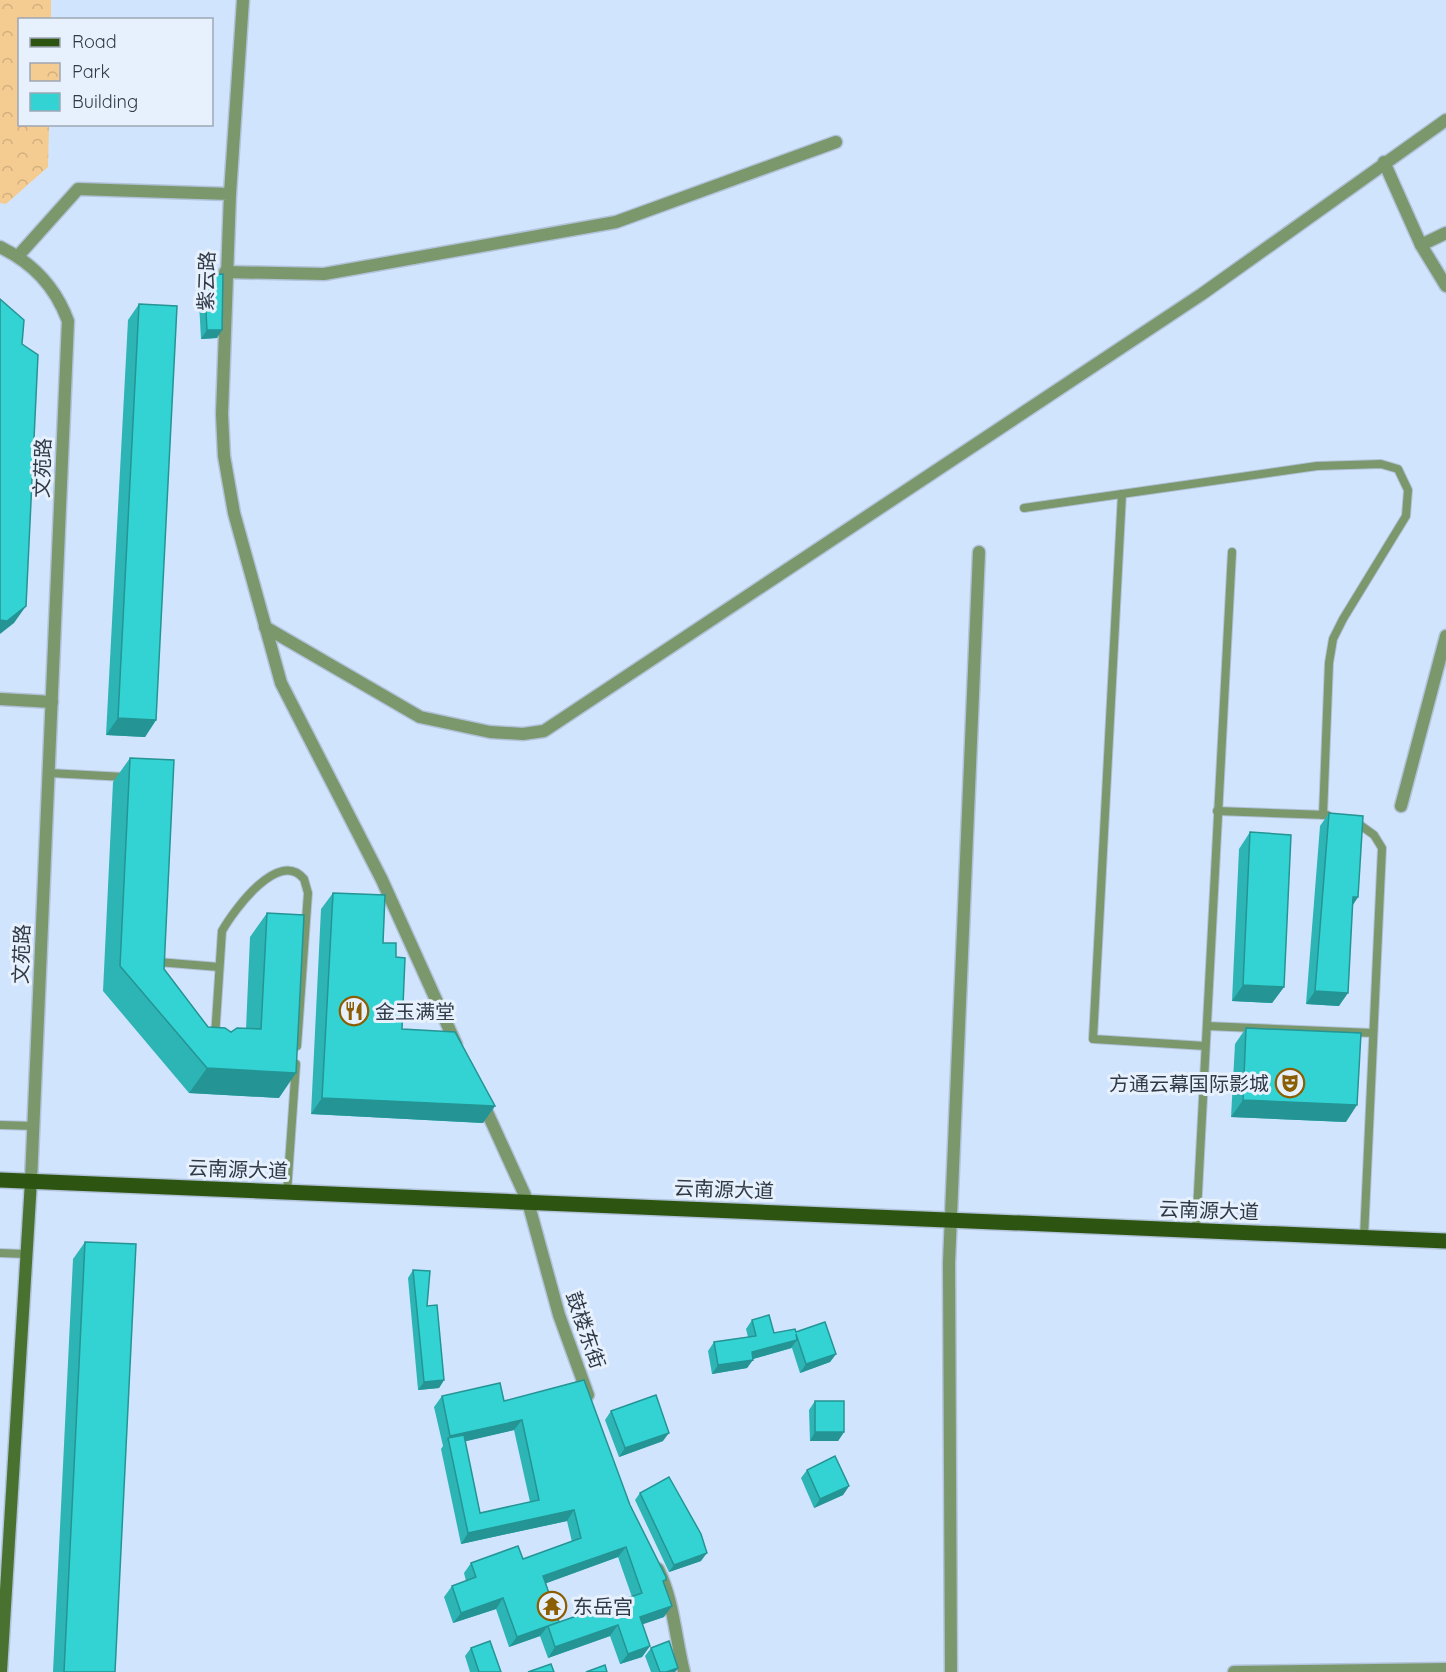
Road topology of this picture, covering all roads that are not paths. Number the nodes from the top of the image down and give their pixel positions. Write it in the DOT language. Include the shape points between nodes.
graph roads {
  1 [pos="243,0"];
  2 [pos="1446,120"];
  3 [pos="836,142"];
  4 [pos="1384,162"];
  5 [pos="230,194"];
  6 [pos="1446,233"];
  7 [pos="1421,245"];
  8 [pos="0,247"];
  9 [pos="18,256"];
  10 [pos="225,272"];
  11 [pos="1446,286"];
  12 [pos="1122,494"];
  13 [pos="1024,508"];
  14 [pos="979,552"];
  15 [pos="1232,552"];
  16 [pos="265,627"];
  17 [pos="1446,636"];
  18 [pos="0,699"];
  19 [pos="52,702"];
  20 [pos="49,773"];
  21 [pos="136,777"];
  22 [pos="1401,806"];
  23 [pos="1217,811"];
  24 [pos="1323,815"];
  25 [pos="158,951"];
  26 [pos="219,967"];
  27 [pos="1207,1026"];
  28 [pos="1373,1033"];
  29 [pos="1205,1046"];
  30 [pos="214,1051"];
  31 [pos="460,1053"];
  32 [pos="475,1086"];
  33 [pos="0,1125"];
  34 [pos="34,1126"];
  35 [pos="0,1180"];
  36 [pos="32,1181"];
  37 [pos="287,1192"];
  38 [pos="528,1202"];
  39 [pos="951,1220"];
  40 [pos="1196,1230"];
  41 [pos="1364,1237"];
  42 [pos="1446,1241"];
  43 [pos="0,1253"];
  44 [pos="25,1254"];
  45 [pos="591,1402"];
  46 [pos="651,1554"];
  47 [pos="3,1581"];
  48 [pos="1446,1669"];
  49 [pos="2,1672"];
  50 [pos="684,1672"];
  51 [pos="951,1672"];
  52 [pos="1234,1672"];
  1 -- 5 [label="street, 紫云路"];
  2 -- 4 [label="street"];
  3 -- 10 [label="street" via="616,222 324,274"];
  4 -- 7 [label="street"];
  4 -- 16 [label="street" via="1202,294 544,731 490,732 420,717"];
  5 -- 9 [label="street" via="78,189"];
  5 -- 10 [label="street, 紫云路"];
  6 -- 7 [label="street"];
  7 -- 11 [label="street"];
  8 -- 9 [label="street"];
  9 -- 19 [label="street, 文苑路" via="39,273 59,298 68,321"];
  10 -- 16 [label="street, 紫云路" via="224,456 234,513"];
  12 -- 13 [label="lane"];
  12 -- 24 [label="lane" via="1317,466 1381,464 1398,469 1408,490 1406,516 1333,639"];
  12 -- 29 [label="lane" via="1093,1039"];
  14 -- 39 [label="street"];
  15 -- 23 [label="lane"];
  16 -- 31 [label="street, 紫云路" via="295,715 364,843"];
  17 -- 22 [label="street"];
  18 -- 19 [label="street"];
  19 -- 20 [label="street, 文苑路"];
  20 -- 21 [label="lane"];
  20 -- 34 [label="street, 文苑路"];
  23 -- 24 [label="lane"];
  23 -- 27 [label="lane"];
  24 -- 28 [label="lane" via="1344,817 1368,829 1382,848"];
  25 -- 26 [label="lane" via="158,962"];
  26 -- 30 [label="lane"];
  26 -- 37 [label="lane" via="222,931 230,917 271,875 286,870 299,873 308,893"];
  27 -- 28 [label="lane"];
  27 -- 29 [label="lane"];
  28 -- 41 [label="lane"];
  29 -- 40 [label="lane"];
  32 -- 38 [label="street, 鼓楼东街"];
  33 -- 34 [label="lane"];
  34 -- 36 [label="street, 文苑路"];
  35 -- 36 [label="main road, 云南源大道"];
  36 -- 37 [label="main road, 云南源大道"];
  36 -- 44 [label="main road, 文苑路"];
  37 -- 38 [label="main road, 云南源大道"];
  38 -- 39 [label="main road, 云南源大道"];
  38 -- 45 [label="street, 鼓楼东街" via="559,1314"];
  39 -- 40 [label="main road, 云南源大道"];
  39 -- 51 [label="street"];
  40 -- 41 [label="main road, 云南源大道"];
  41 -- 42 [label="main road, 云南源大道"];
  43 -- 44 [label="lane"];
  44 -- 47 [label="main road, 文苑路"];
  46 -- 50 [label="street" via="666,1585"];
  47 -- 49 [label="main road, 文苑路"];
  48 -- 52 [label="street"];
}
